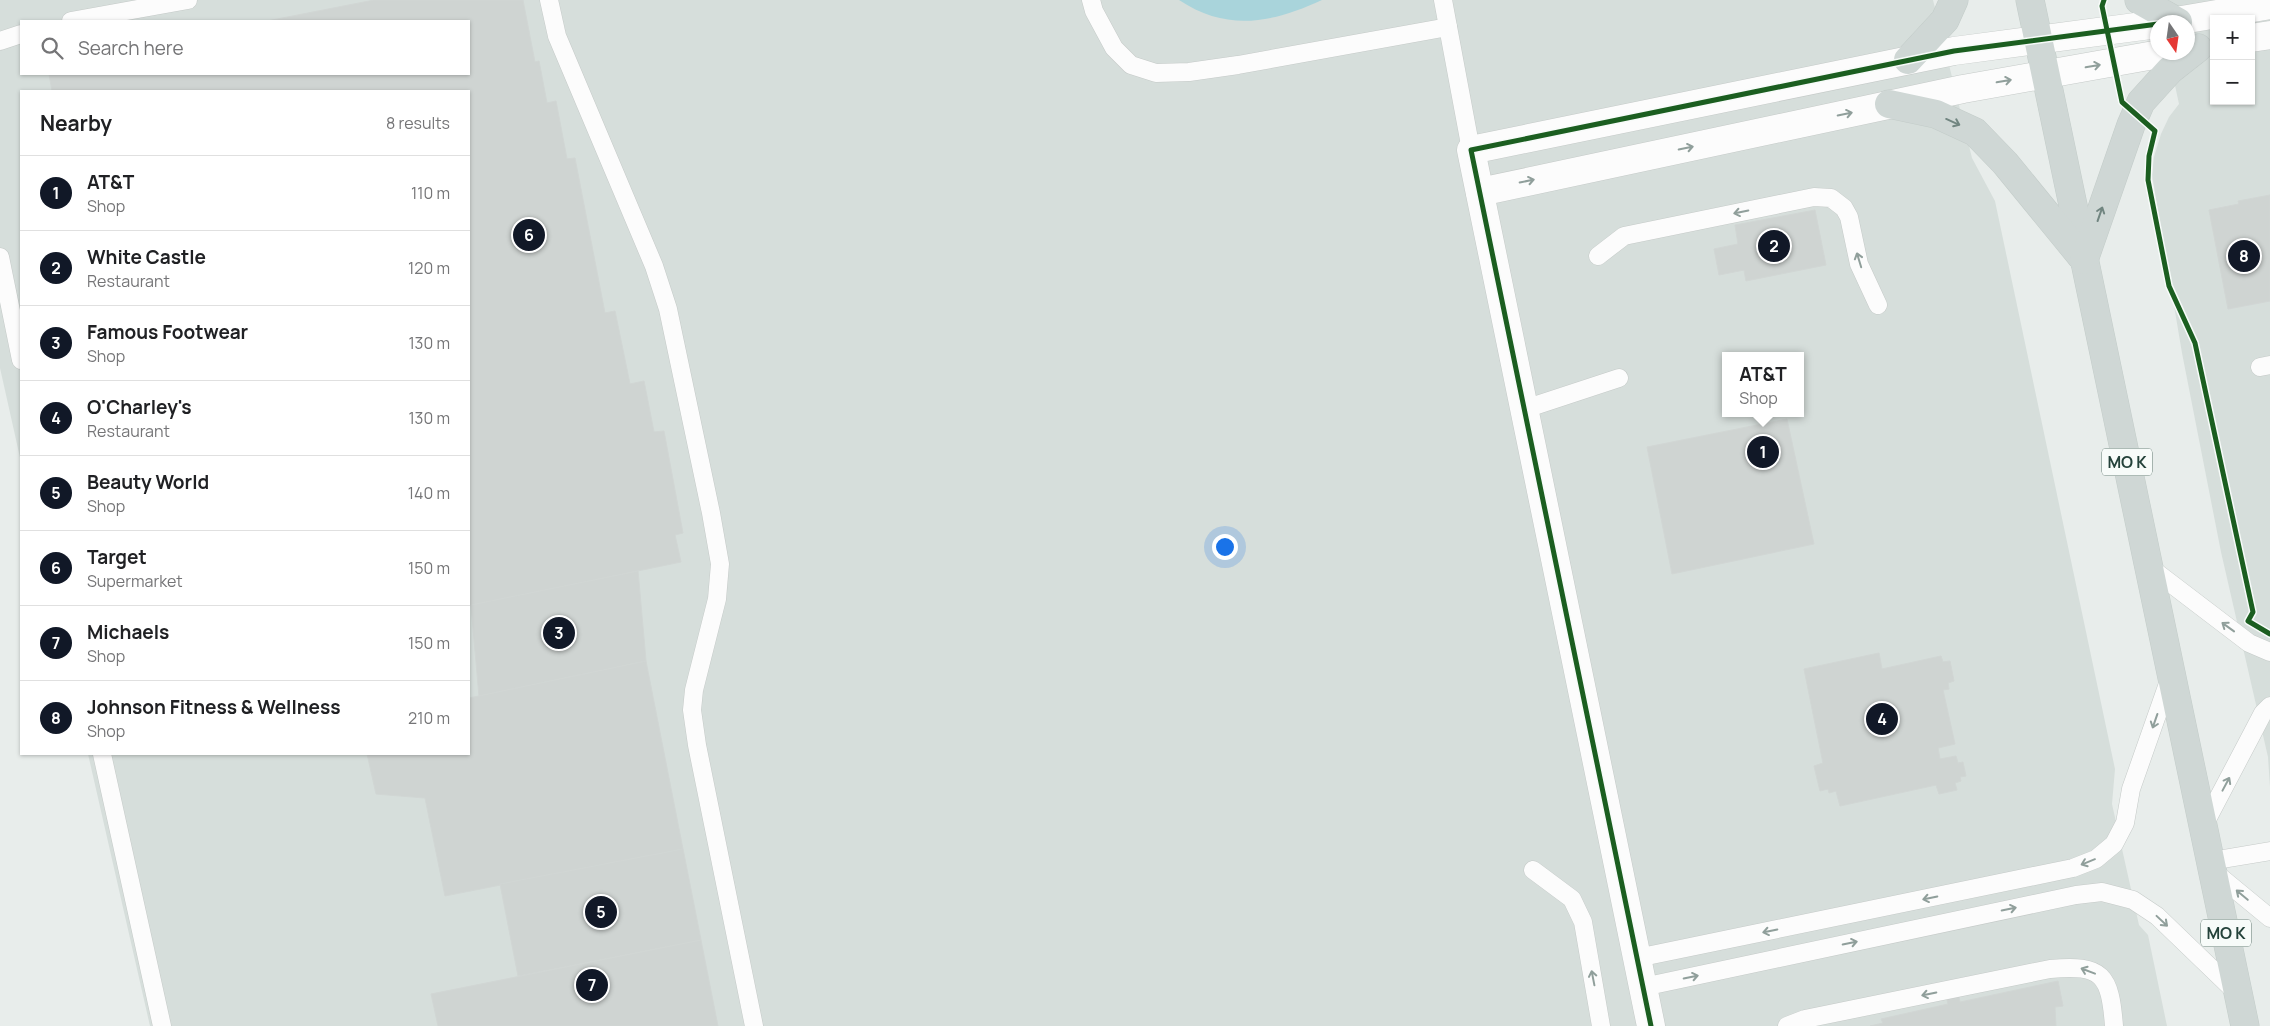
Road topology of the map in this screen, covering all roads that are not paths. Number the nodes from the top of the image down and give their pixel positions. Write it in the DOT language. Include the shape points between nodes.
graph roads {
  1 [pos="188,0"];
  2 [pos="549,0"];
  3 [pos="1091,0"];
  4 [pos="1444,0"];
  5 [pos="1954,0"];
  6 [pos="2030,0"];
  7 [pos="2139,0"];
  8 [pos="2270,5"];
  9 [pos="2158,15"];
  10 [pos="2195,18"];
  11 [pos="77,20"];
  12 [pos="2150,25"];
  13 [pos="1448,27"];
  14 [pos="20,34"];
  15 [pos="2270,35"];
  16 [pos="2255,37"];
  17 [pos="2038,39"];
  18 [pos="0,41"];
  19 [pos="2200,47"];
  20 [pos="2150,56"];
  21 [pos="1908,60"];
  22 [pos="2045,74"];
  23 [pos="1889,104"];
  24 [pos="1471,150"];
  25 [pos="1480,192"];
  26 [pos="1598,256"];
  27 [pos="0,257"];
  28 [pos="2084,260"];
  29 [pos="1878,305"];
  30 [pos="20,355"];
  31 [pos="1619,378"];
  32 [pos="1524,409"];
  33 [pos="2148,566"];
  34 [pos="2270,652"];
  35 [pos="2171,675"];
  36 [pos="2270,706"];
  37 [pos="102,755"];
  38 [pos="2203,827"];
  39 [pos="2270,851"];
  40 [pos="2212,866"];
  41 [pos="1533,870"];
  42 [pos="2270,918"];
  43 [pos="1637,958"];
  44 [pos="1643,987"];
  45 [pos="2238,994"];
  46 [pos="162,1026"];
  47 [pos="754,1026"];
  48 [pos="1601,1026"];
  49 [pos="1651,1026"];
  50 [pos="1787,1026"];
  51 [pos="2114,1026"];
  52 [pos="2245,1026"];
  1 -- 11 [label="lane"];
  2 -- 47 [label="lane" via="557,36 654,266 668,310 710,513 720,564 717,599 692,710 696,745"];
  3 -- 13 [label="lane" via="1114,48 1131,65 1156,73 1238,66"];
  4 -- 13 [label="lane"];
  5 -- 21 [label="main road" via="1945,20"];
  6 -- 17 [label="main road, MO K"];
  7 -- 9 [label="main road"];
  8 -- 10 [label="street"];
  12 -- 17 [label="street"];
  13 -- 24 [label="lane"];
  14 -- 18 [label="lane"];
  15 -- 16 [label="street"];
  17 -- 21 [label="street"];
  17 -- 22 [label="main road, MO K"];
  28 -- 19 [label="main road, one-way" via="2142,102 2170,70"];
  22 -- 20 [label="street, one-way"];
  21 -- 24 [label="street"];
  23 -- 22 [label="street, one-way"];
  22 -- 28 [label="main road, MO K"];
  25 -- 23 [label="street, one-way"];
  23 -- 28 [label="main road, one-way" via="1936,114 1975,132 2005,163"];
  24 -- 25 [label="street"];
  25 -- 32 [label="street"];
  29 -- 26 [label="lane, one-way" via="1859,264 1849,218 1844,208 1831,198 1814,196 1624,236"];
  27 -- 30 [label="lane"];
  28 -- 33 [label="main road, MO K"];
  31 -- 32 [label="lane"];
  32 -- 43 [label="street"];
  34 -- 33 [label="lane, one-way" via="2250,643"];
  33 -- 35 [label="main road, MO K"];
  35 -- 38 [label="main road, MO K"];
  35 -- 43 [label="lane, one-way" via="2131,789 2125,823 2114,844 2096,859 2073,868"];
  38 -- 36 [label="lane, one-way"];
  37 -- 46 [label="lane"];
  38 -- 40 [label="main road, MO K"];
  39 -- 40 [label="lane"];
  42 -- 40 [label="lane, one-way"];
  40 -- 45 [label="main road, MO K"];
  48 -- 41 [label="lane, one-way" via="1583,922 1572,899"];
  43 -- 44 [label="street"];
  44 -- 45 [label="lane, one-way" via="2102,892 2132,900 2157,916"];
  44 -- 49 [label="street"];
  45 -- 52 [label="main road, MO K"];
  51 -- 50 [label="lane, one-way" via="2106,981 2077,966 1805,1019"];
}
